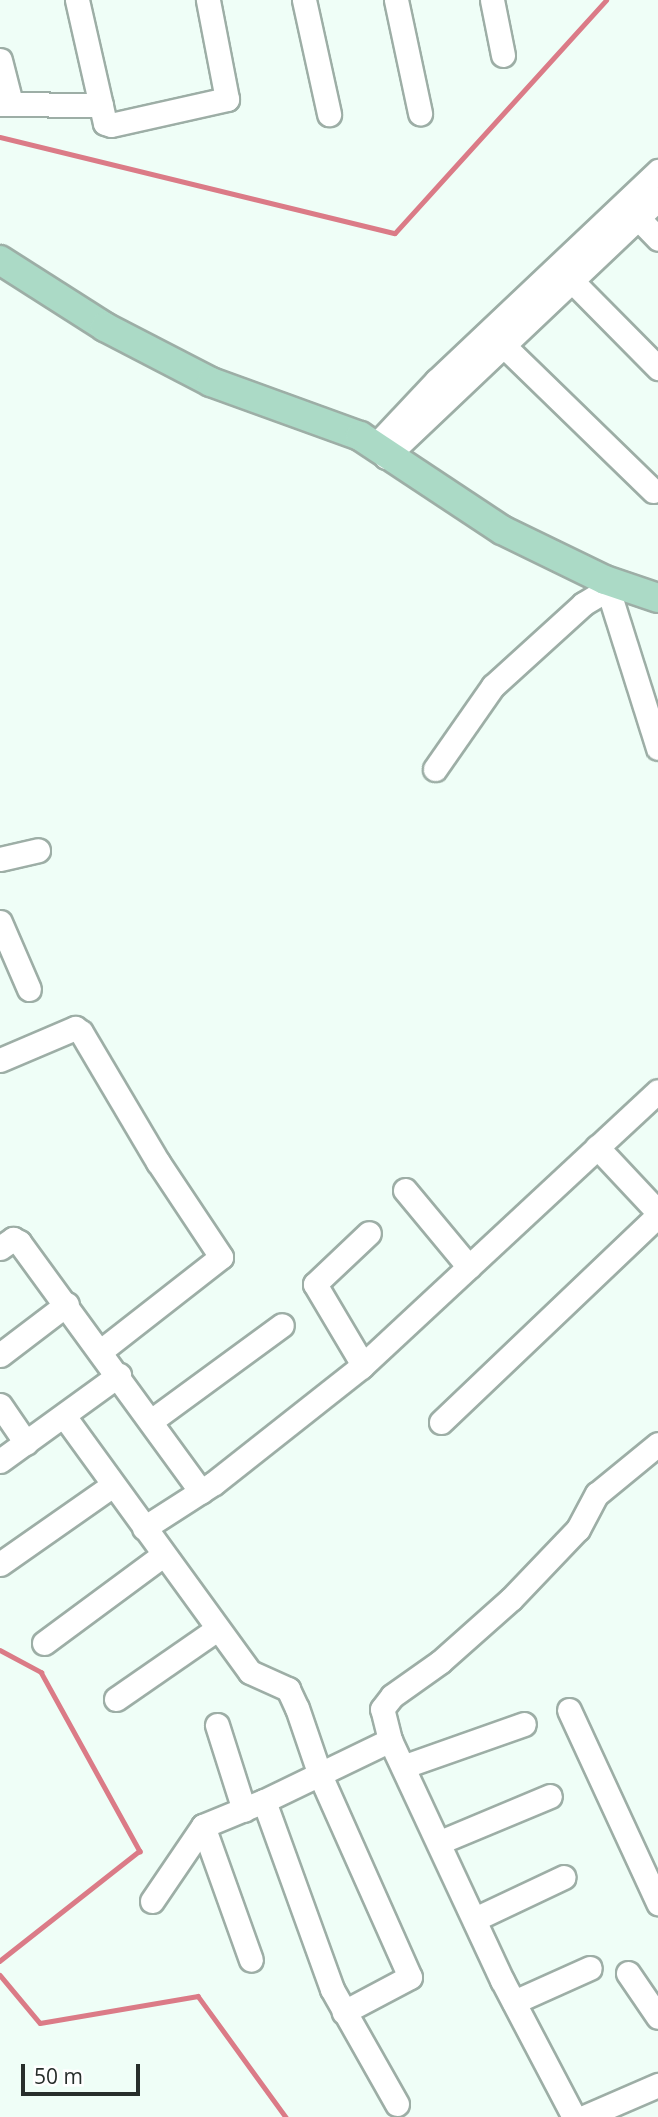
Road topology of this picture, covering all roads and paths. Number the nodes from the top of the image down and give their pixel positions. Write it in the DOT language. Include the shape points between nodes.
graph roads {
  1 [pos="77,0"];
  2 [pos="208,0"];
  3 [pos="304,0"];
  4 [pos="396,0"];
  5 [pos="492,0"];
  6 [pos="503,55"];
  7 [pos="0,60"];
  8 [pos="6,104"];
  9 [pos="101,105"];
  10 [pos="420,113"];
  11 [pos="329,114"];
  12 [pos="658,171"];
  13 [pos="658,199"];
  14 [pos="638,218"];
  15 [pos="658,239"];
  16 [pos="0,260"];
  17 [pos="571,280"];
  18 [pos="502,344"];
  19 [pos="658,368"];
  20 [pos="380,452"];
  21 [pos="653,491"];
  22 [pos="606,584"];
  23 [pos="658,598"];
  24 [pos="658,748"];
  25 [pos="435,769"];
  26 [pos="38,850"];
  27 [pos="0,859"];
  28 [pos="0,922"];
  29 [pos="29,989"];
  30 [pos="0,1060"];
  31 [pos="658,1091"];
  32 [pos="597,1147"];
  33 [pos="405,1190"];
  34 [pos="658,1213"];
  35 [pos="369,1233"];
  36 [pos="0,1248"];
  37 [pos="469,1267"];
  38 [pos="67,1304"];
  39 [pos="282,1325"];
  40 [pos="102,1350"];
  41 [pos="0,1354"];
  42 [pos="363,1365"];
  43 [pos="119,1375"];
  44 [pos="0,1405"];
  45 [pos="64,1416"];
  46 [pos="151,1420"];
  47 [pos="441,1422"];
  48 [pos="26,1443"];
  49 [pos="658,1444"];
  50 [pos="0,1461"];
  51 [pos="113,1485"];
  52 [pos="201,1492"];
  53 [pos="144,1528"];
  54 [pos="163,1555"];
  55 [pos="0,1564"];
  56 [pos="217,1629"];
  57 [pos="44,1643"];
  58 [pos="116,1699"];
  59 [pos="569,1710"];
  60 [pos="524,1724"];
  61 [pos="217,1725"];
  62 [pos="390,1740"];
  63 [pos="405,1766"];
  64 [pos="320,1775"];
  65 [pos="550,1796"];
  66 [pos="254,1805"];
  67 [pos="203,1826"];
  68 [pos="440,1842"];
  69 [pos="564,1877"];
  70 [pos="152,1901"];
  71 [pos="658,1903"];
  72 [pos="475,1919"];
  73 [pos="251,1960"];
  74 [pos="590,1968"];
  75 [pos="628,1973"];
  76 [pos="514,2002"];
  77 [pos="344,2012"];
  78 [pos="658,2017"];
  79 [pos="658,2085"];
  80 [pos="397,2104"];
  81 [pos="574,2117"];
  82 [pos="584,2117"];
  1 -- 9 [label="street"];
  2 -- 9 [label="street" via="228,95 224,103 111,125 105,123"];
  3 -- 11 [label="street"];
  4 -- 10 [label="street"];
  5 -- 6 [label="street"];
  7 -- 8 [label="street"];
  8 -- 9 [label="street"];
  12 -- 20 [label="street" via="436,381"];
  13 -- 14 [label="street"];
  14 -- 15 [label="street"];
  14 -- 17 [label="street"];
  16 -- 20 [label="main road" via="105,327 211,382 360,436"];
  17 -- 18 [label="street"];
  17 -- 19 [label="street"];
  18 -- 20 [label="street"];
  18 -- 21 [label="street"];
  20 -- 22 [label="main road" via="502,530"];
  22 -- 23 [label="main road"];
  22 -- 24 [label="street"];
  22 -- 25 [label="street" via="493,686"];
  26 -- 27 [label="street"];
  28 -- 29 [label="street"];
  30 -- 40 [label="street" via="75,1028 81,1032 221,1257"];
  31 -- 32 [label="street"];
  32 -- 34 [label="street"];
  32 -- 37 [label="street"];
  33 -- 37 [label="street"];
  34 -- 47 [label="street"];
  35 -- 42 [label="street" via="316,1284"];
  36 -- 38 [label="street" via="13,1239 19,1242"];
  37 -- 42 [label="street"];
  38 -- 40 [label="street"];
  38 -- 41 [label="street"];
  39 -- 46 [label="street"];
  40 -- 43 [label="street"];
  42 -- 52 [label="street"];
  43 -- 45 [label="street"];
  43 -- 46 [label="street"];
  44 -- 48 [label="street"];
  45 -- 48 [label="street"];
  45 -- 51 [label="street"];
  46 -- 52 [label="street"];
  48 -- 50 [label="street"];
  49 -- 62 [label="street" via="597,1494 578,1529 512,1599 440,1662 392,1696 382,1709"];
  51 -- 53 [label="street"];
  51 -- 55 [label="street"];
  52 -- 53 [label="street"];
  53 -- 54 [label="street"];
  54 -- 56 [label="street"];
  54 -- 57 [label="street"];
  56 -- 58 [label="street"];
  56 -- 64 [label="street" via="250,1672 288,1689"];
  59 -- 71 [label="street"];
  60 -- 63 [label="street"];
  61 -- 66 [label="street"];
  62 -- 63 [label="street"];
  62 -- 64 [label="street"];
  63 -- 68 [label="street"];
  64 -- 66 [label="street"];
  64 -- 77 [label="street" via="411,1977"];
  65 -- 68 [label="street"];
  66 -- 67 [label="street"];
  66 -- 77 [label="street"];
  67 -- 70 [label="street"];
  67 -- 73 [label="street"];
  68 -- 72 [label="street"];
  69 -- 72 [label="street"];
  72 -- 76 [label="street"];
  74 -- 76 [label="street"];
  75 -- 78 [label="street"];
  76 -- 81 [label="street"];
  77 -- 80 [label="street"];
  79 -- 82 [label="street"];
}
